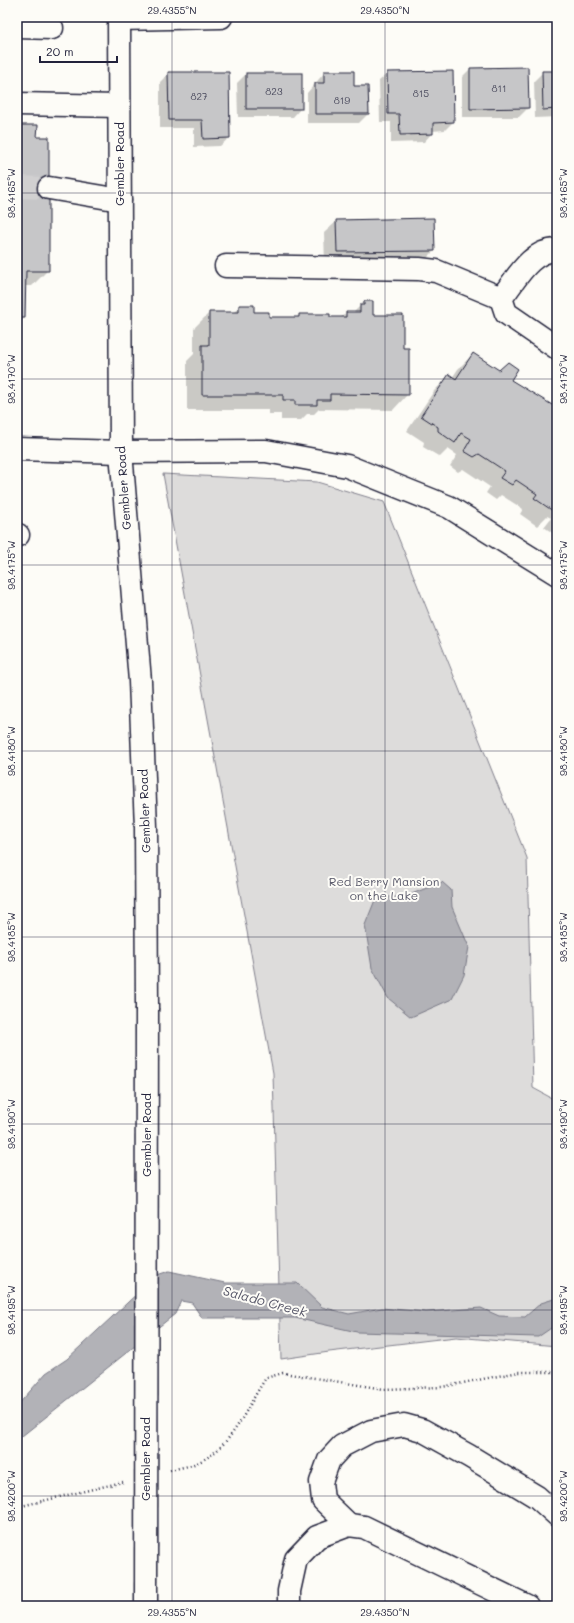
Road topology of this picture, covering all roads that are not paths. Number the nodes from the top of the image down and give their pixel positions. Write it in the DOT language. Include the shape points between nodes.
graph roads {
  1 [pos="221,17"];
  2 [pos="119,18"];
  3 [pos="17,26"];
  4 [pos="52,28"];
  5 [pos="17,104"];
  6 [pos="119,106"];
  7 [pos="49,188"];
  8 [pos="120,200"];
  9 [pos="557,250"];
  10 [pos="226,266"];
  11 [pos="501,298"];
  12 [pos="557,348"];
  13 [pos="17,449"];
  14 [pos="121,452"];
  15 [pos="557,574"];
  16 [pos="557,1515"];
  17 [pos="348,1525"];
  18 [pos="146,1606"];
  19 [pos="288,1606"];
  20 [pos="527,1606"];
  1 -- 2 [label="main road"];
  2 -- 6 [label="main road, Gembler Road"];
  3 -- 4 [label="main road"];
  5 -- 6 [label="main road"];
  6 -- 8 [label="main road, Gembler Road"];
  7 -- 8 [label="main road"];
  8 -- 14 [label="main road, Gembler Road"];
  9 -- 11 [label="main road" via="550,250 531,259"];
  10 -- 11 [label="main road" via="419,269 436,271"];
  11 -- 12 [label="main road" via="506,313"];
  13 -- 14 [label="main road"];
  14 -- 15 [label="main road" via="266,452 347,466 449,507"];
  14 -- 18 [label="main road, Gembler Road, bridge" via="140,681 146,827"];
  16 -- 17 [label="main road" via="537,1497 469,1456 422,1430 404,1425 371,1431 342,1446 329,1460 321,1482 323,1500"];
  17 -- 19 [label="main road" via="318,1538 296,1559"];
  17 -- 20 [label="main road" via="364,1527"];
}
